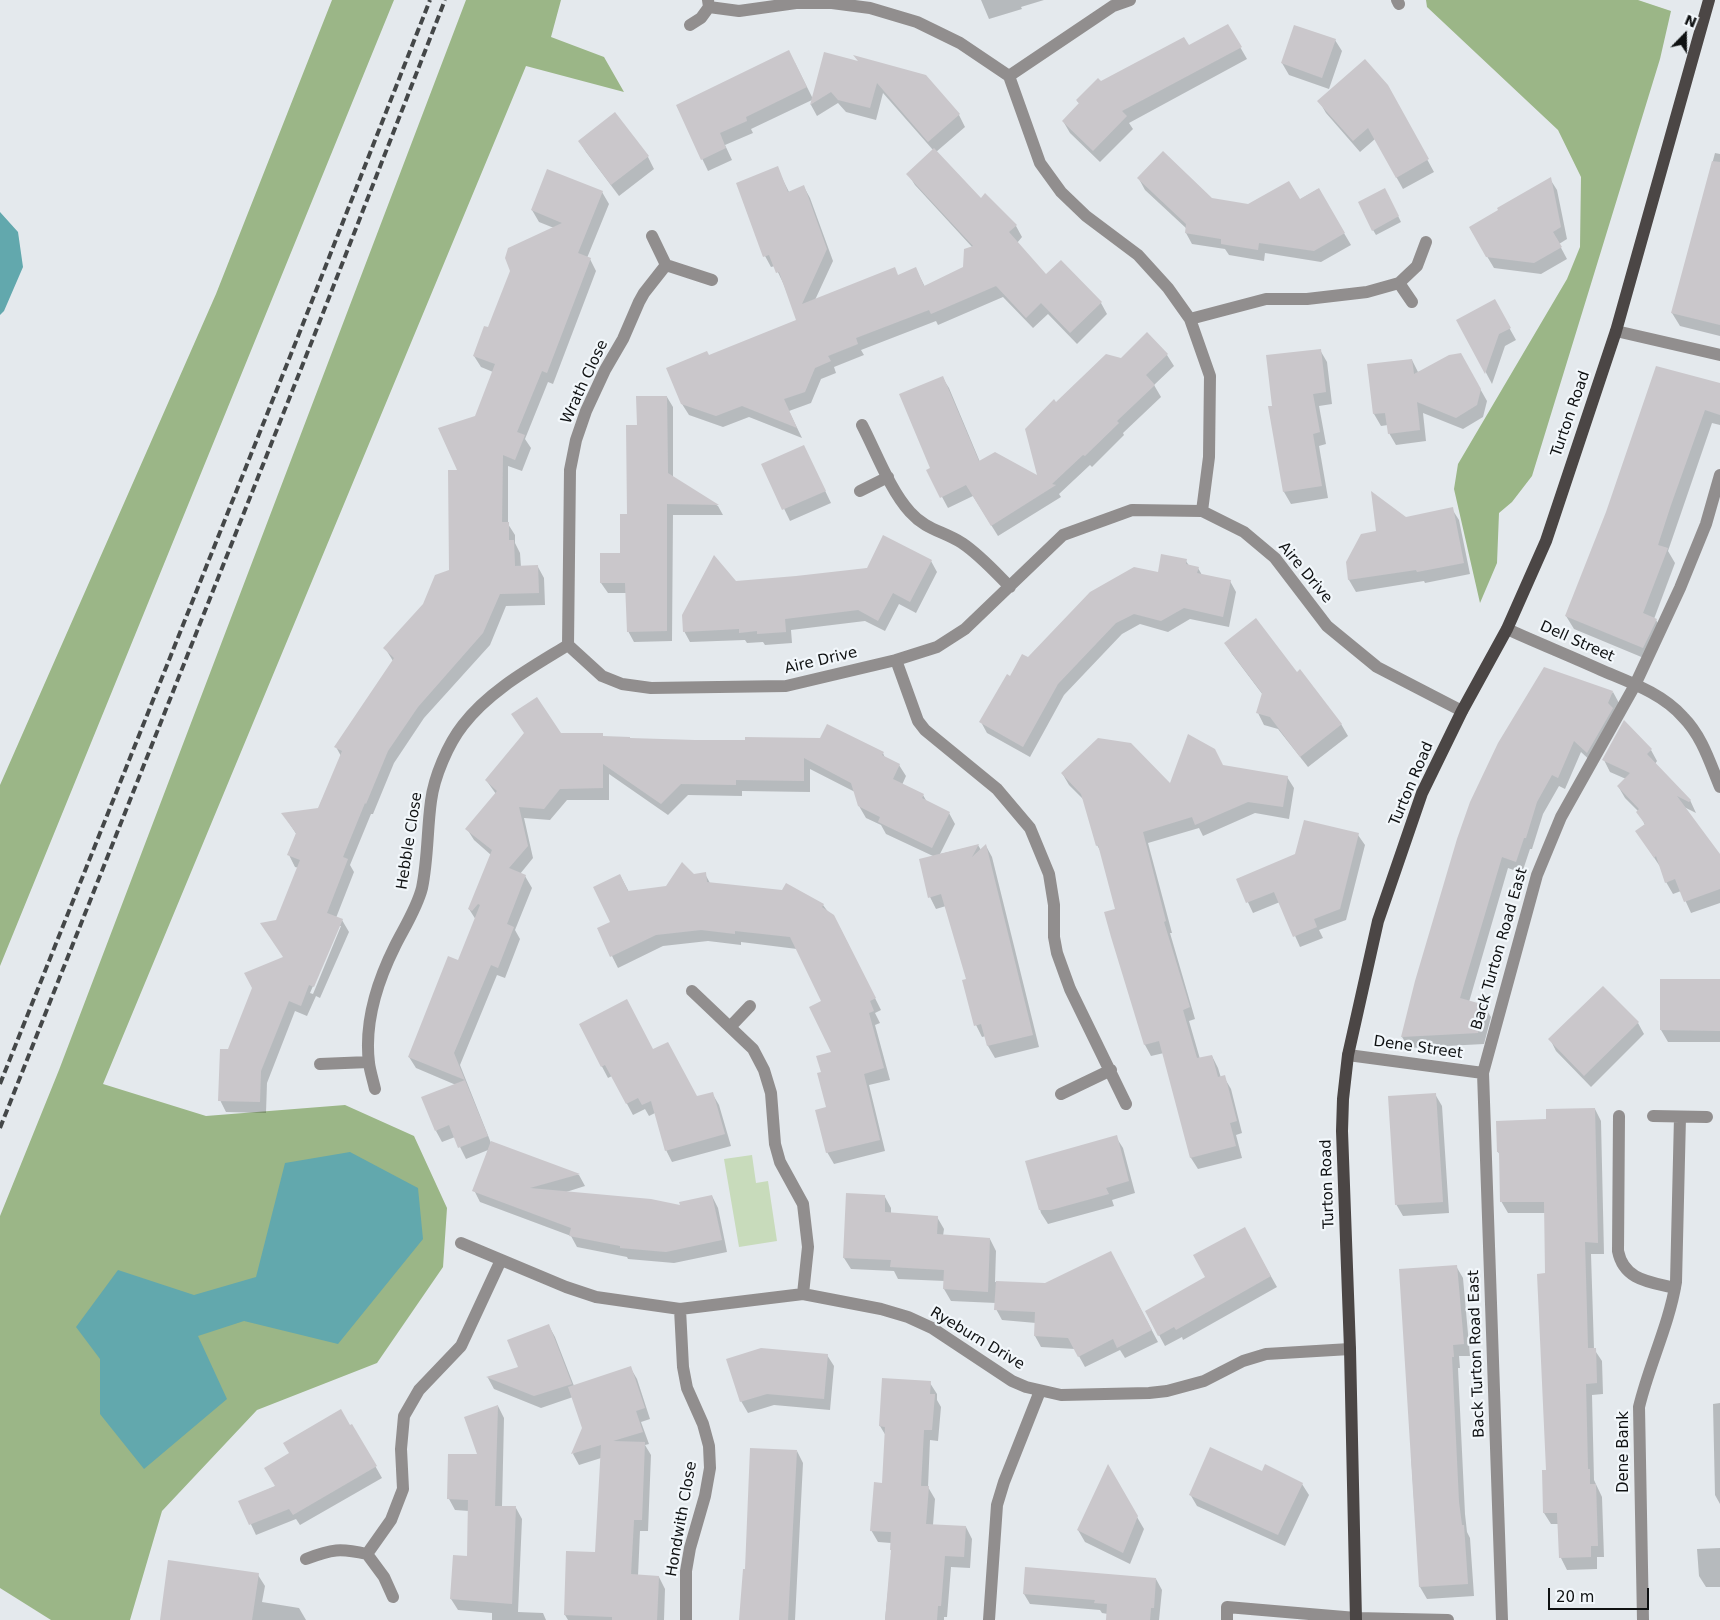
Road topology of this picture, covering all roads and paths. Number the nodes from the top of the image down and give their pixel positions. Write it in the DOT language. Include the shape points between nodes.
graph roads {
  1 [pos="1130,0"];
  2 [pos="1709,0"];
  3 [pos="709,3"];
  4 [pos="690,25"];
  5 [pos="1009,76"];
  6 [pos="652,236"];
  7 [pos="1426,242"];
  8 [pos="666,265"];
  9 [pos="712,280"];
  10 [pos="1399,283"];
  11 [pos="1412,302"];
  12 [pos="1190,319"];
  13 [pos="1616,331"];
  14 [pos="1720,356"];
  15 [pos="862,425"];
  16 [pos="1720,475"];
  17 [pos="888,478"];
  18 [pos="860,491"];
  19 [pos="1202,511"];
  20 [pos="1010,587"];
  21 [pos="1507,629"];
  22 [pos="568,645"];
  23 [pos="896,660"];
  24 [pos="1635,685"];
  25 [pos="1462,711"];
  26 [pos="1720,787"];
  27 [pos="692,991"];
  28 [pos="750,1006"];
  29 [pos="730,1028"];
  30 [pos="1348,1055"];
  31 [pos="369,1062"];
  32 [pos="320,1064"];
  33 [pos="1111,1070"];
  34 [pos="1482,1073"];
  35 [pos="375,1089"];
  36 [pos="1061,1094"];
  37 [pos="1126,1104"];
  38 [pos="1619,1116"];
  39 [pos="1653,1116"];
  40 [pos="1680,1117"];
  41 [pos="1707,1117"];
  42 [pos="461,1243"];
  43 [pos="501,1260"];
  44 [pos="1675,1288"];
  45 [pos="803,1294"];
  46 [pos="680,1309"];
  47 [pos="1350,1349"];
  48 [pos="1040,1391"];
  49 [pos="367,1554"];
  50 [pos="306,1559"];
  51 [pos="393,1597"];
  52 [pos="1356,1619"];
  53 [pos="686,1620"];
  54 [pos="989,1620"];
  55 [pos="1226,1620"];
  56 [pos="1448,1620"];
  57 [pos="1502,1620"];
  58 [pos="1643,1620"];
  1 -- 5 [label="street" via="1113,6"];
  2 -- 13 [label="main road, Turton Road"];
  3 -- 4 [label="street" via="701,18"];
  3 -- 5 [label="street" via="739,12 796,3 870,8 926,26 960,43"];
  5 -- 12 [label="street" via="1040,163 1060,192 1138,255"];
  6 -- 8 [label="street"];
  7 -- 10 [label="street" via="1417,266"];
  8 -- 9 [label="street"];
  8 -- 22 [label="street, Wrath Close" via="638,302 590,402 576,440 570,470"];
  10 -- 11 [label="street"];
  10 -- 12 [label="street" via="1367,292 1307,299 1266,299"];
  12 -- 19 [label="street" via="1210,376 1209,456"];
  13 -- 14 [label="street"];
  13 -- 21 [label="main road, Turton Road" via="1546,541"];
  15 -- 17 [label="street"];
  16 -- 24 [label="street, Back Turton Road East" via="1703,534"];
  17 -- 18 [label="street"];
  17 -- 20 [label="street" via="910,513 928,528 972,550"];
  19 -- 20 [label="street, Aire Drive" via="1132,510 1063,535"];
  19 -- 25 [label="street, Aire Drive" via="1244,532 1275,558 1327,626 1377,667"];
  20 -- 23 [label="street, Aire Drive" via="964,629 937,647"];
  21 -- 24 [label="street, Dell Street"];
  21 -- 25 [label="main road, Turton Road"];
  22 -- 23 [label="street, Aire Drive" via="602,676 622,684 651,688 786,686"];
  22 -- 31 [label="street, Hebble Close" via="499,689 463,725 442,761 431,800 422,890 384,966 375,994 369,1022"];
  23 -- 33 [label="street" via="918,721 925,730 997,788 1030,828 1049,874 1057,953 1070,989"];
  24 -- 26 [label="street, Dell Street" via="1666,701 1684,716 1697,734"];
  24 -- 34 [label="street, Back Turton Road East" via="1561,817 1536,876"];
  25 -- 30 [label="main road, Turton Road" via="1422,794 1378,921"];
  27 -- 29 [label="street"];
  28 -- 29 [label="street"];
  29 -- 45 [label="street" via="753,1049 764,1070 771,1094 775,1144 780,1162 803,1204 808,1247"];
  30 -- 34 [label="street, Dene Street"];
  30 -- 47 [label="main road, Turton Road" via="1342,1131"];
  31 -- 32 [label="street"];
  31 -- 35 [label="street, Hebble Close"];
  33 -- 36 [label="street"];
  33 -- 37 [label="street"];
  34 -- 57 [label="street, Back Turton Road East"];
  38 -- 44 [label="street" via="1620,1262 1633,1276"];
  39 -- 40 [label="street"];
  40 -- 41 [label="street"];
  40 -- 44 [label="street, Dene Bank"];
  42 -- 43 [label="street, Ryeburn Drive"];
  43 -- 46 [label="street, Ryeburn Drive" via="596,1297"];
  43 -- 49 [label="street" via="461,1346 419,1390 404,1416 401,1449 403,1489 391,1520"];
  44 -- 58 [label="street, Dene Bank" via="1672,1308 1644,1385 1640,1408"];
  45 -- 46 [label="street, Ryeburn Drive"];
  45 -- 48 [label="street, Ryeburn Drive" via="908,1317 932,1328 1012,1381"];
  46 -- 53 [label="street, Hondwith Close" via="683,1367 687,1388 704,1424 710,1468 686,1571"];
  47 -- 48 [label="street, Ryeburn Drive" via="1266,1354 1204,1381 1168,1391 1061,1394"];
  47 -- 52 [label="main road, Turton Road"];
  48 -- 54 [label="street" via="997,1505"];
  49 -- 50 [label="street" via="329,1550"];
  49 -- 51 [label="street" via="384,1577"];
  52 -- 55 [label="street" via="1228,1608"];
  52 -- 56 [label="street"];
}
